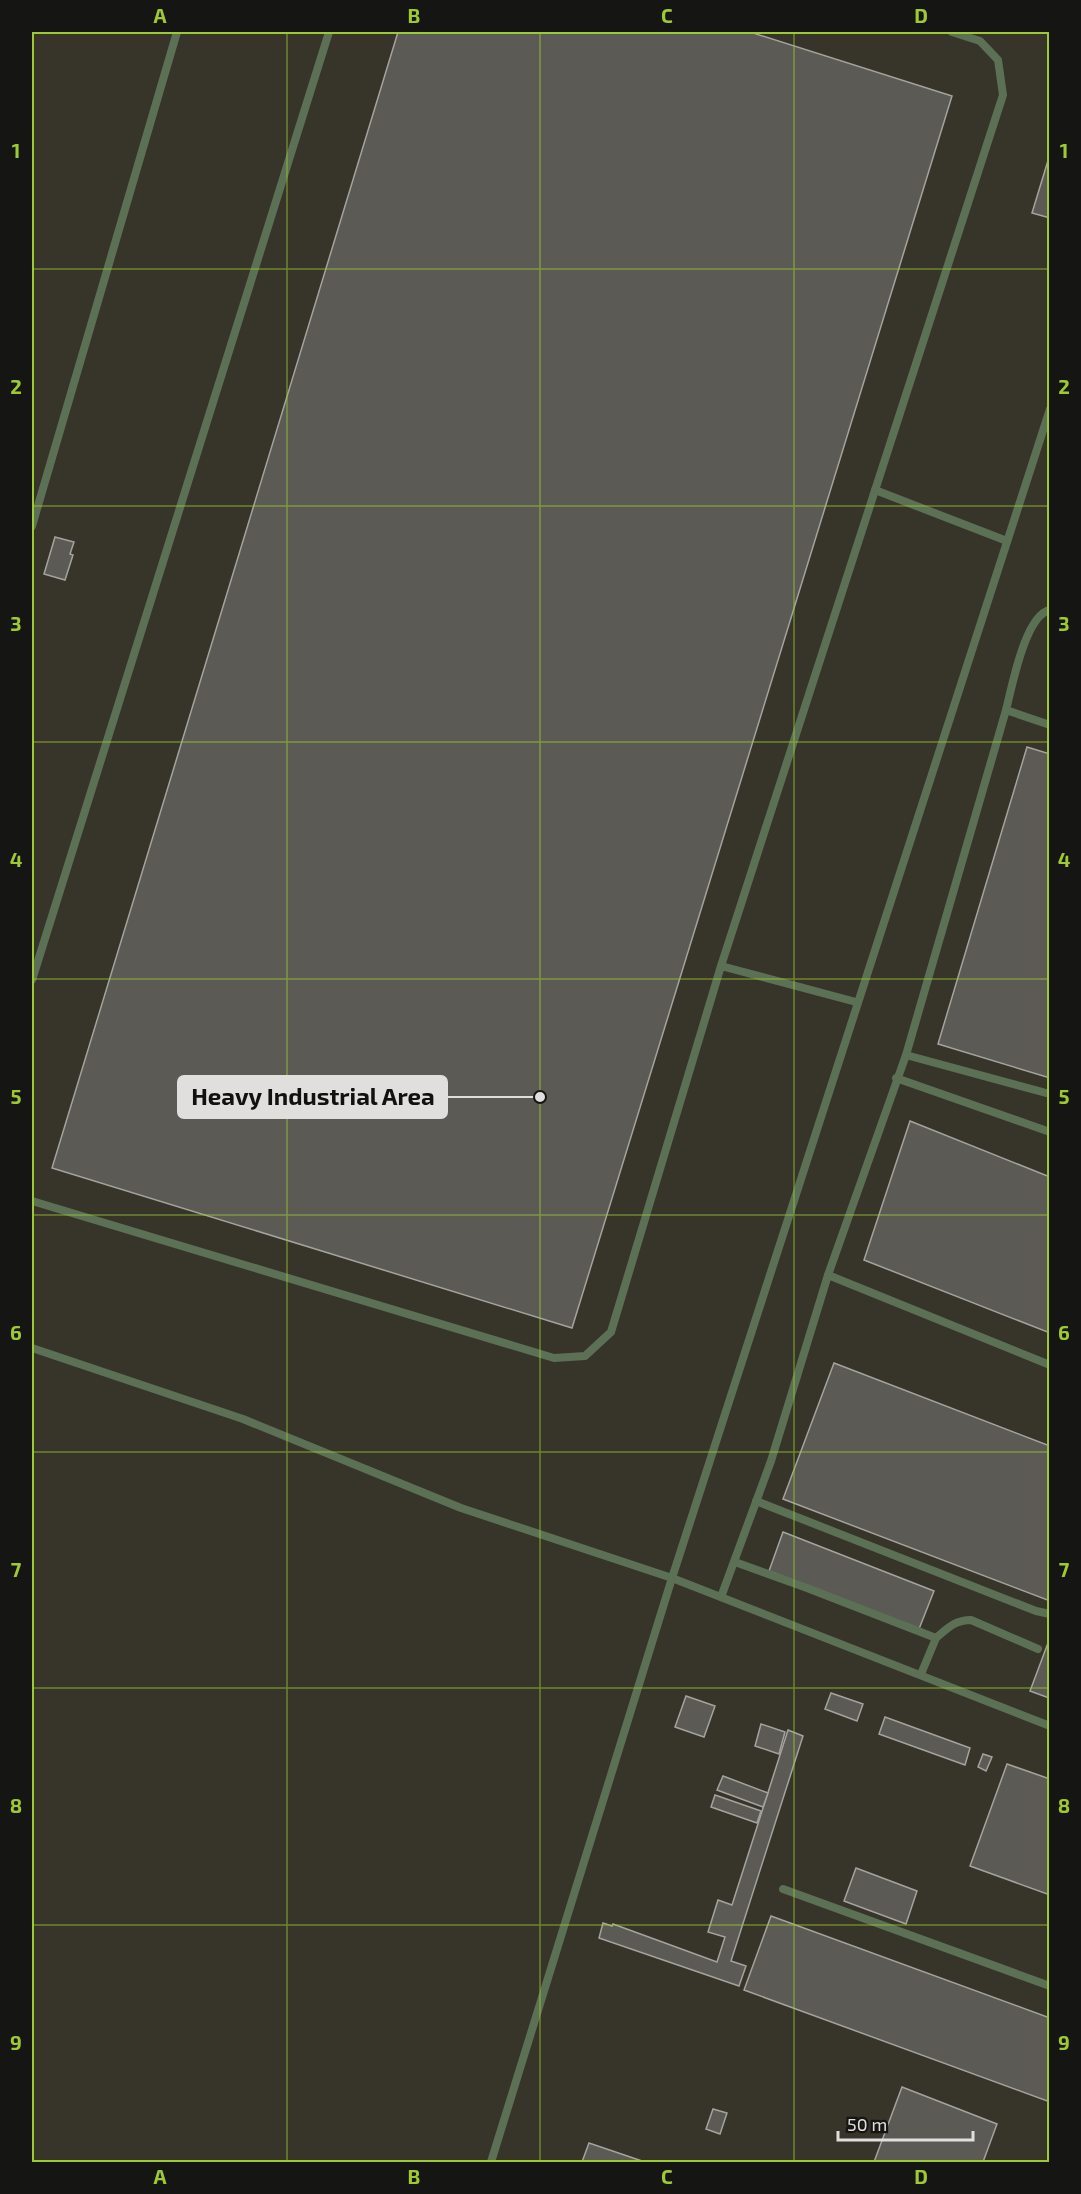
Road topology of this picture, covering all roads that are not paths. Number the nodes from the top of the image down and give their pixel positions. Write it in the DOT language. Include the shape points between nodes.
graph roads {
  1 [pos="177,32"];
  2 [pos="329,32"];
  3 [pos="952,32"];
  4 [pos="1050,409"];
  5 [pos="875,490"];
  6 [pos="32,526"];
  7 [pos="1007,541"];
  8 [pos="1050,610"];
  9 [pos="1006,710"];
  10 [pos="1050,725"];
  11 [pos="721,966"];
  12 [pos="32,981"];
  13 [pos="856,1002"];
  14 [pos="906,1055"];
  15 [pos="896,1078"];
  16 [pos="1050,1094"];
  17 [pos="1050,1132"];
  18 [pos="32,1201"];
  19 [pos="828,1275"];
  20 [pos="32,1348"];
  21 [pos="1050,1365"];
  22 [pos="756,1501"];
  23 [pos="735,1562"];
  24 [pos="672,1578"];
  25 [pos="721,1597"];
  26 [pos="1050,1614"];
  27 [pos="936,1638"];
  28 [pos="1038,1649"];
  29 [pos="921,1674"];
  30 [pos="1050,1726"];
  31 [pos="783,1889"];
  32 [pos="1050,1986"];
  33 [pos="491,2163"];
  1 -- 6 [label="lane"];
  2 -- 12 [label="lane"];
  3 -- 5 [label="lane" via="980,41 998,60 1003,95"];
  4 -- 7 [label="lane"];
  5 -- 7 [label="lane"];
  5 -- 11 [label="lane"];
  7 -- 13 [label="lane"];
  8 -- 9 [label="lane" via="1035,620 1025,640"];
  9 -- 10 [label="lane"];
  9 -- 14 [label="lane"];
  11 -- 13 [label="lane"];
  11 -- 18 [label="lane" via="611,1332 585,1356 554,1358"];
  13 -- 24 [label="lane"];
  14 -- 15 [label="lane"];
  14 -- 16 [label="lane"];
  15 -- 17 [label="lane"];
  15 -- 19 [label="lane"];
  19 -- 21 [label="lane"];
  19 -- 22 [label="lane"];
  20 -- 24 [label="lane" via="243,1419 461,1508"];
  22 -- 23 [label="lane"];
  22 -- 26 [label="lane"];
  23 -- 25 [label="lane"];
  23 -- 27 [label="lane"];
  24 -- 25 [label="lane"];
  24 -- 33 [label="lane"];
  25 -- 29 [label="lane"];
  27 -- 28 [label="lane" via="954,1623 971,1620"];
  27 -- 29 [label="lane"];
  29 -- 30 [label="lane"];
  31 -- 32 [label="lane"];
}
